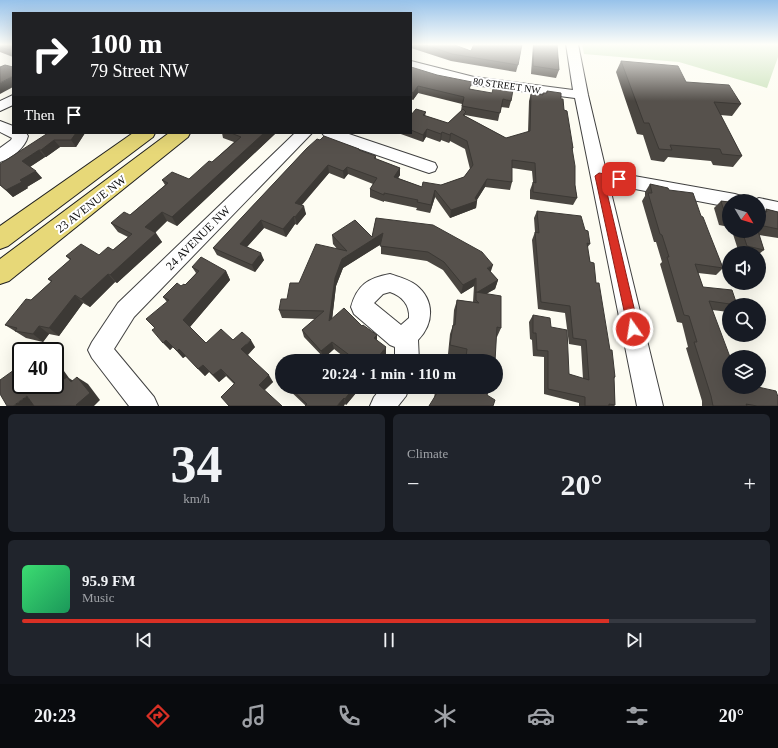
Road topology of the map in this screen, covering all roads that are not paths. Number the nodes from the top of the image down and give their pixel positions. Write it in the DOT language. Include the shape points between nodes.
graph roads {
  1 [pos="575,63"];
  2 [pos="412,65"];
  3 [pos="581,95"];
  4 [pos="12,100"];
  5 [pos="0,107"];
  6 [pos="0,126"];
  7 [pos="12,132"];
  8 [pos="16,134"];
  9 [pos="145,134"];
  10 [pos="180,134"];
  11 [pos="303,134"];
  12 [pos="333,134"];
  13 [pos="0,156"];
  14 [pos="429,167"];
  15 [pos="599,176"];
  16 [pos="722,199"];
  17 [pos="766,206"];
  18 [pos="778,209"];
  19 [pos="45,240"];
  20 [pos="1,241"];
  21 [pos="0,273"];
  22 [pos="0,277"];
  23 [pos="406,335"];
  24 [pos="407,354"];
  25 [pos="392,394"];
  26 [pos="144,406"];
  27 [pos="383,406"];
  28 [pos="650,406"];
  1 -- 3 [label="street"];
  2 -- 3 [label="street, 80 STREET NW" via="474,80"];
  3 -- 15 [label="street"];
  4 -- 5 [label="street"];
  6 -- 7 [label="street"];
  8 -- 13 [label="street" via="20,136 18,143"];
  9 -- 20 [label="main road, 23 AVENUE NW" via="106,161 75,190"];
  10 -- 19 [label="main road, 23 AVENUE NW"];
  11 -- 26 [label="street, 24 AVENUE NW" via="126,310 100,350"];
  12 -- 14 [label="street"];
  15 -- 16 [label="street"];
  15 -- 28 [label="street"];
  17 -- 18 [label="street"];
  19 -- 21 [label="main road, 23 AVENUE NW"];
  19 -- 22 [label="main road"];
  23 -- 24 [label="street"];
  25 -- 27 [label="street"];
}
